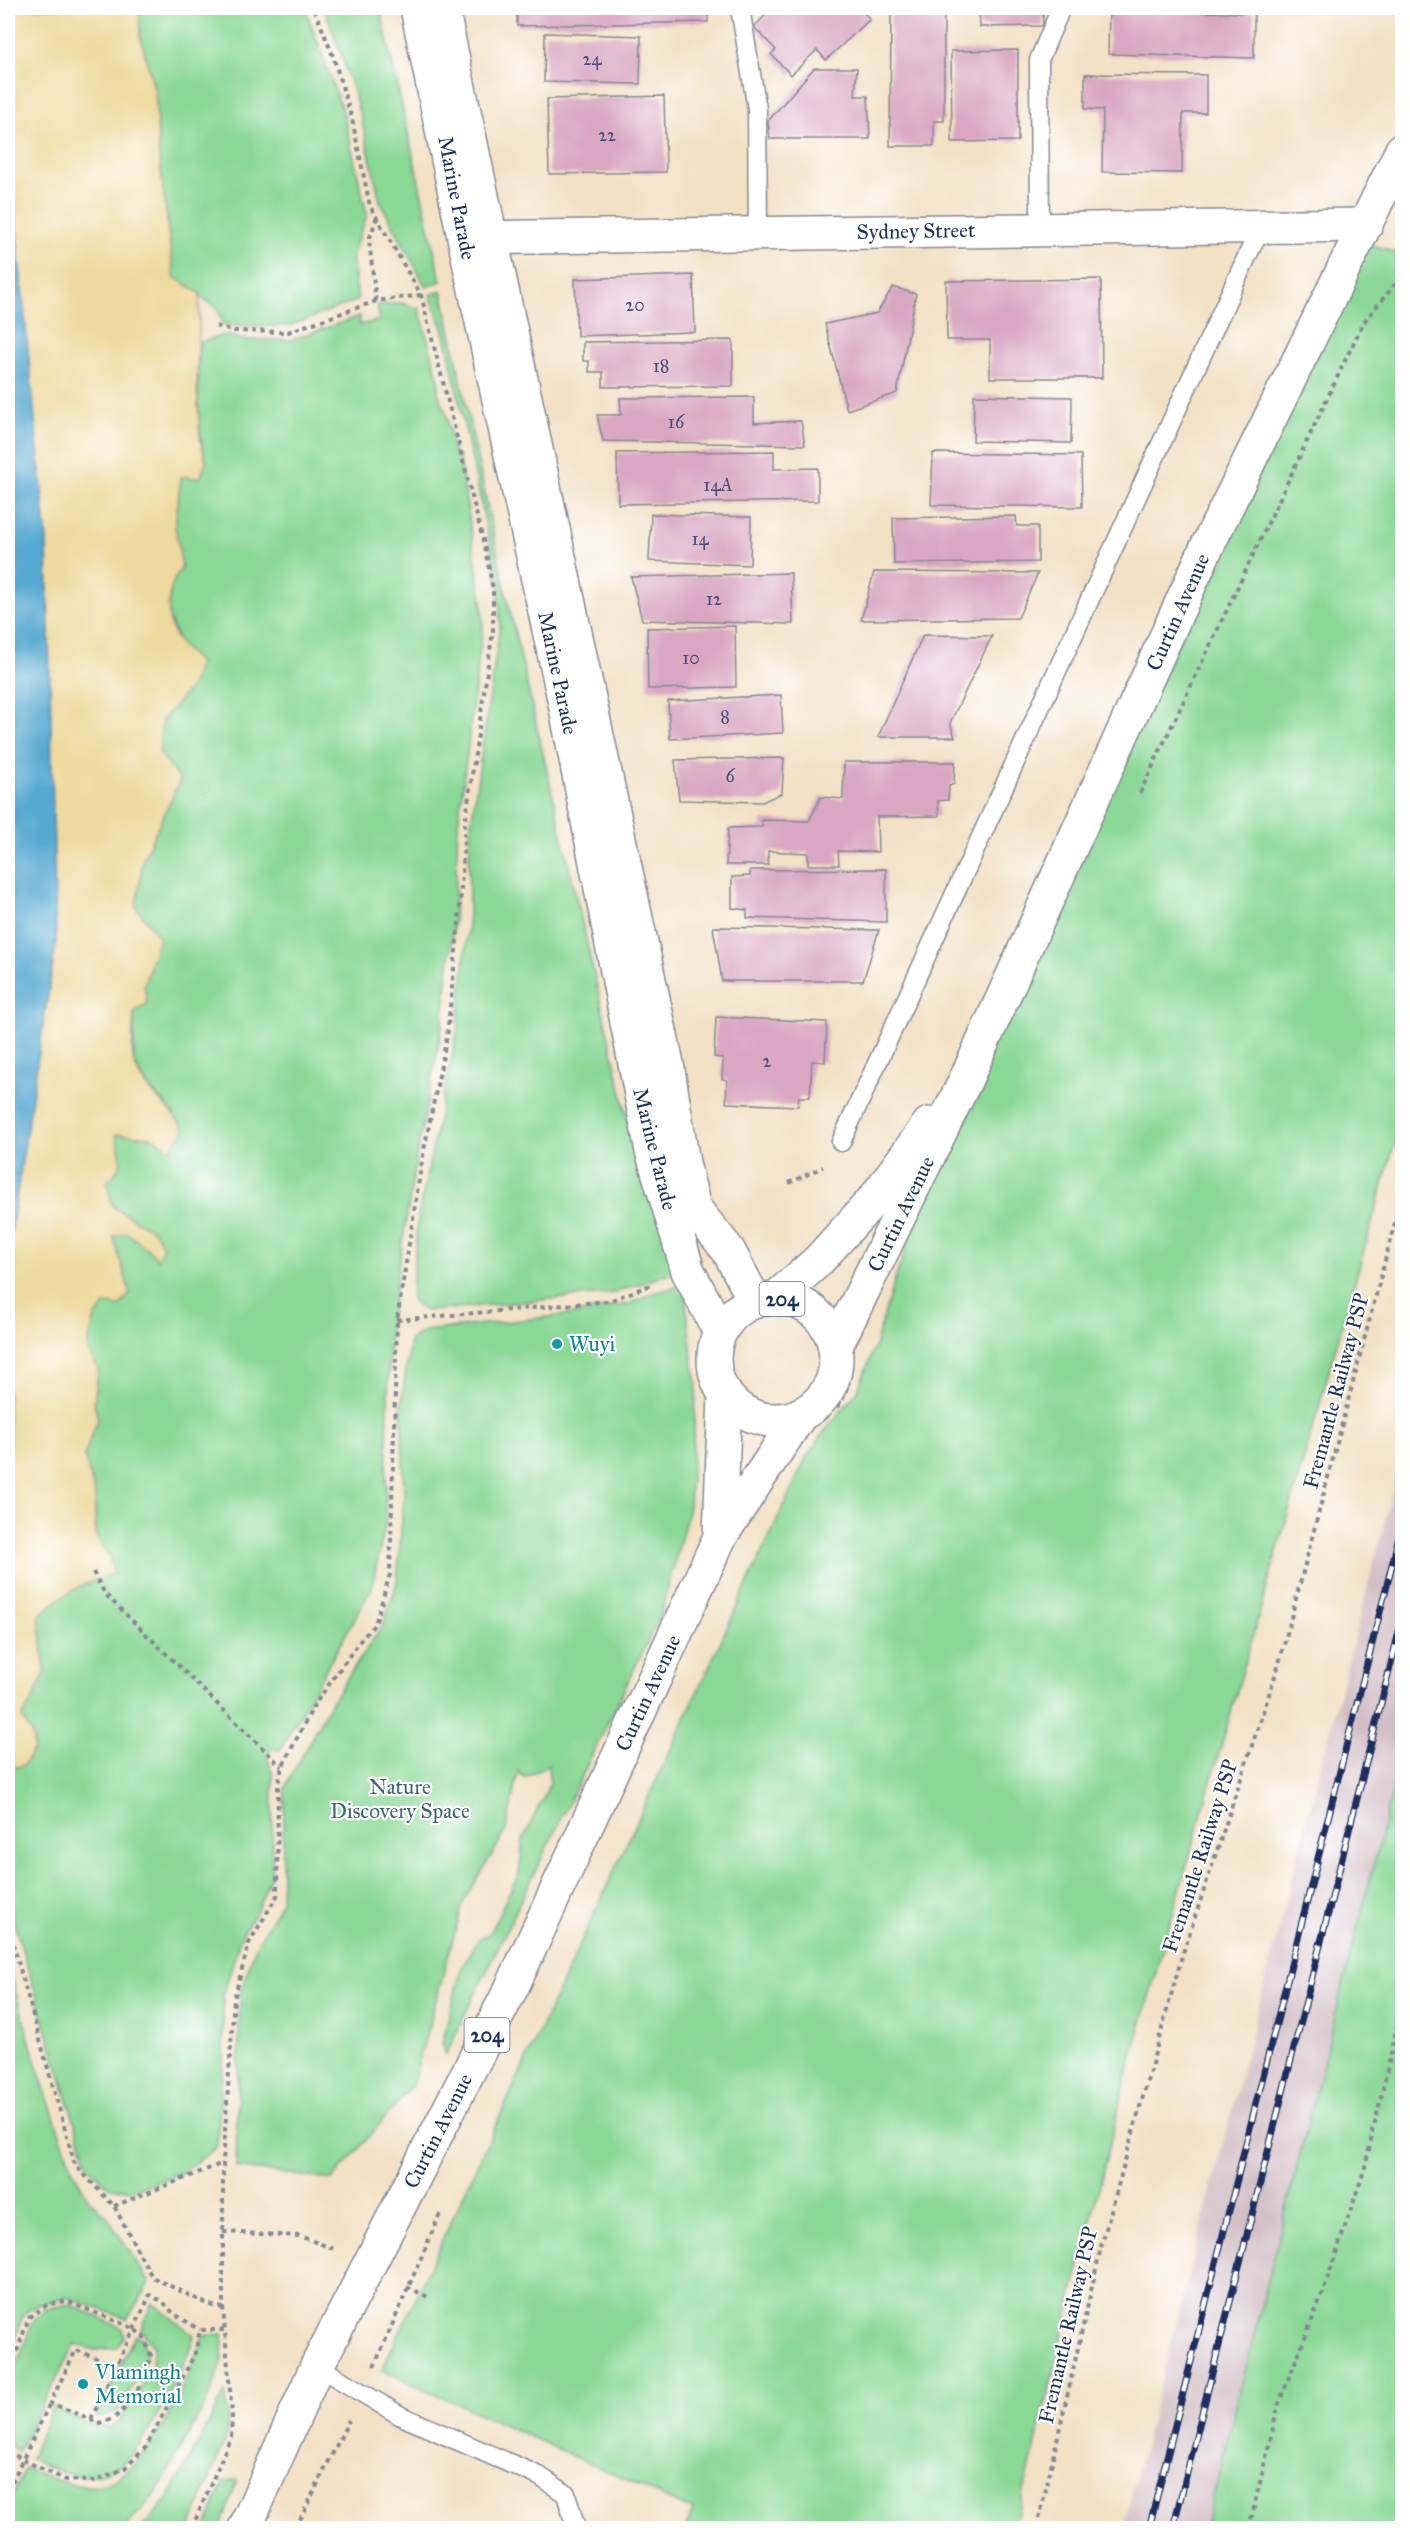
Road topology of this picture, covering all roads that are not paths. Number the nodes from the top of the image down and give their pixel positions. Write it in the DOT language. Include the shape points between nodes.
graph roads {
  1 [pos="417,8"];
  2 [pos="442,8"];
  3 [pos="740,8"];
  4 [pos="1061,8"];
  5 [pos="1402,150"];
  6 [pos="1366,225"];
  7 [pos="1261,226"];
  8 [pos="1040,229"];
  9 [pos="758,233"];
  10 [pos="479,238"];
  11 [pos="966,1079"];
  12 [pos="841,1142"];
  13 [pos="766,1300"];
  14 [pos="720,1332"];
  15 [pos="836,1348"];
  16 [pos="725,1393"];
  17 [pos="801,1414"];
  18 [pos="720,1536"];
  19 [pos="317,2366"];
  20 [pos="245,2529"];
  21 [pos="576,2529"];
  1 -- 10 [label="main road, Marine Parade / 204"];
  2 -- 10 [label="main road, Marine Parade / 204"];
  3 -- 9 [label="lane" via="757,109"];
  4 -- 8 [label="lane" via="1039,60"];
  5 -- 6 [label="main road, Curtin Avenue"];
  6 -- 7 [label="main road, Sydney Street"];
  6 -- 11 [label="main road, Curtin Avenue" via="1205,551"];
  7 -- 8 [label="main road, Sydney Street"];
  7 -- 12 [label="lane"];
  8 -- 9 [label="main road, Sydney Street"];
  9 -- 10 [label="main road, Sydney Street"];
  10 -- 13 [label="main road, Marine Parade / 204" via="667,1064 682,1163 694,1208"];
  10 -- 14 [label="main road, Marine Parade / 204" via="472,276 566,708 652,1151 688,1271"];
  11 -- 13 [label="main road, Curtin Avenue" via="875,1198 818,1261"];
  11 -- 15 [label="main road, Curtin Avenue"];
  13 -- 14 [label="main road, 204" via="741,1308"];
  13 -- 15 [label="main road, 204" via="797,1302 815,1312"];
  14 -- 16 [label="main road, 204" via="714,1363"];
  15 -- 17 [label="main road, 204" via="836,1368 829,1387"];
  16 -- 17 [label="main road, 204" via="751,1415 785,1419"];
  16 -- 18 [label="main road, Curtin Avenue / 204"];
  17 -- 18 [label="main road, Curtin Avenue / 204"];
  18 -- 19 [label="main road, Curtin Avenue / 204" via="511,1989"];
  19 -- 20 [label="main road, Curtin Avenue / 204"];
  19 -- 21 [label="lane" via="401,2416 539,2476 566,2494"];
}
